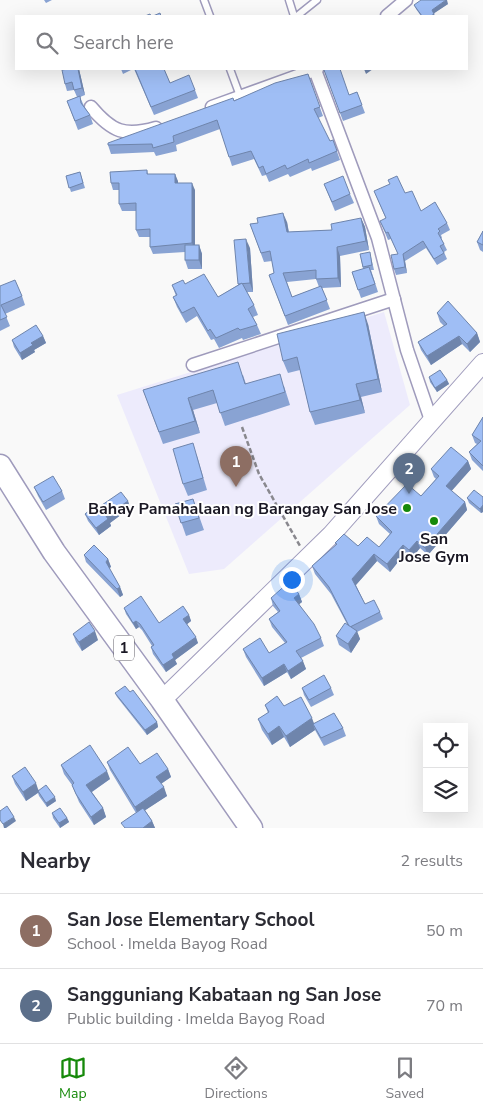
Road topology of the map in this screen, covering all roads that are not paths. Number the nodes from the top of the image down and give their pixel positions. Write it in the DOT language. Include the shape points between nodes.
graph roads {
  1 [pos="204,0"];
  2 [pos="289,0"];
  3 [pos="317,0"];
  4 [pos="406,0"];
  5 [pos="210,15"];
  6 [pos="295,15"];
  7 [pos="296,15"];
  8 [pos="388,15"];
  9 [pos="230,70"];
  10 [pos="313,70"];
  11 [pos="316,70"];
  12 [pos="240,96"];
  13 [pos="91,108"];
  14 [pos="203,110"];
  15 [pos="166,125"];
  16 [pos="394,299"];
  17 [pos="483,364"];
  18 [pos="193,365"];
  19 [pos="432,423"];
  20 [pos="0,466"];
  21 [pos="162,700"];
  22 [pos="251,828"];
  1 -- 5 [label="lane"];
  2 -- 6 [label="lane"];
  3 -- 7 [label="lane"];
  4 -- 8 [label="street"];
  9 -- 12 [label="lane"];
  10 -- 12 [label="street"];
  11 -- 16 [label="street" via="378,238"];
  12 -- 14 [label="street"];
  13 -- 15 [label="street" via="114,130 142,132"];
  16 -- 18 [label="street"];
  16 -- 19 [label="street" via="406,350"];
  17 -- 19 [label="main road"];
  19 -- 21 [label="main road" via="308,559"];
  20 -- 21 [label="highway, 1" via="54,552"];
  21 -- 22 [label="highway, 1"];
}
